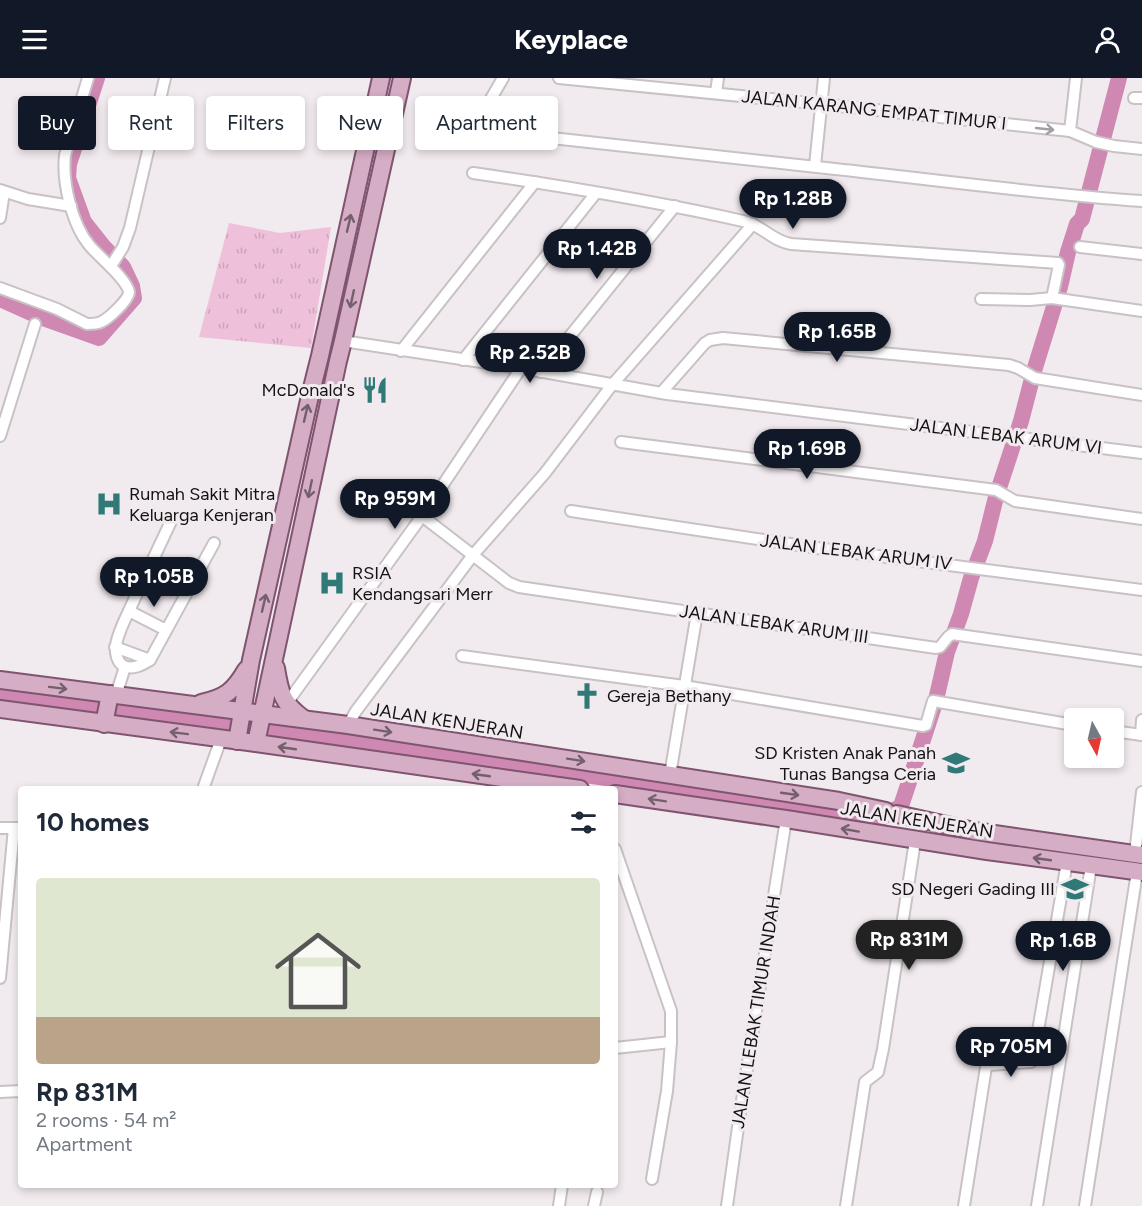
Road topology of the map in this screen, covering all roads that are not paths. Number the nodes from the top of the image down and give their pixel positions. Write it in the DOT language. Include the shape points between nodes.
graph roads {
  1 [pos="88,78"];
  2 [pos="165,78"];
  3 [pos="381,78"];
  4 [pos="402,78"];
  5 [pos="503,78"];
  6 [pos="560,78"];
  7 [pos="718,78"];
  8 [pos="824,78"];
  9 [pos="1076,78"];
  10 [pos="716,93"];
  11 [pos="493,96"];
  12 [pos="821,104"];
  13 [pos="1070,131"];
  14 [pos="558,139"];
  15 [pos="1142,149"];
  16 [pos="815,166"];
  17 [pos="473,173"];
  18 [pos="535,182"];
  19 [pos="2,191"];
  20 [pos="596,193"];
  21 [pos="1142,201"];
  22 [pos="71,206"];
  23 [pos="675,206"];
  24 [pos="0,218"];
  25 [pos="753,224"];
  26 [pos="1080,247"];
  27 [pos="1142,254"];
  28 [pos="114,263"];
  29 [pos="0,288"];
  30 [pos="981,299"];
  31 [pos="1055,299"];
  32 [pos="1142,311"];
  33 [pos="34,324"];
  34 [pos="324,339"];
  35 [pos="343,341"];
  36 [pos="402,351"];
  37 [pos="321,356"];
  38 [pos="463,360"];
  39 [pos="338,361"];
  40 [pos="521,368"];
  41 [pos="541,372"];
  42 [pos="612,385"];
  43 [pos="661,393"];
  44 [pos="1142,394"];
  45 [pos="0,436"];
  46 [pos="621,442"];
  47 [pos="1142,453"];
  48 [pos="571,511"];
  49 [pos="422,516"];
  50 [pos="173,517"];
  51 [pos="1142,519"];
  52 [pos="214,543"];
  53 [pos="473,555"];
  54 [pos="1142,590"];
  55 [pos="129,611"];
  56 [pos="698,613"];
  57 [pos="166,630"];
  58 [pos="115,646"];
  59 [pos="274,655"];
  60 [pos="462,656"];
  61 [pos="150,660"];
  62 [pos="251,660"];
  63 [pos="1142,661"];
  64 [pos="125,667"];
  65 [pos="0,680"];
  66 [pos="684,686"];
  67 [pos="112,696"];
  68 [pos="287,703"];
  69 [pos="195,705"];
  70 [pos="0,709"];
  71 [pos="241,715"];
  72 [pos="262,717"];
  73 [pos="305,719"];
  74 [pos="105,720"];
  75 [pos="1142,720"];
  76 [pos="1064,723"];
  77 [pos="348,725"];
  78 [pos="1124,733"];
  79 [pos="1142,735"];
  80 [pos="232,738"];
  81 [pos="257,741"];
  82 [pos="670,775"];
  83 [pos="205,786"];
  84 [pos="543,786"];
  85 [pos="618,794"];
  86 [pos="1142,797"];
  87 [pos="786,819"];
  88 [pos="0,828"];
  89 [pos="17,828"];
  90 [pos="915,841"];
  91 [pos="1139,854"];
  92 [pos="618,858"];
  93 [pos="1067,862"];
  94 [pos="1091,866"];
  95 [pos="1140,872"];
  96 [pos="0,978"];
  97 [pos="671,1042"];
  98 [pos="618,1048"];
  99 [pos="18,1091"];
  100 [pos="0,1092"];
  101 [pos="652,1179"];
  102 [pos="562,1188"];
  103 [pos="597,1192"];
  104 [pos="559,1206"];
  105 [pos="594,1206"];
  106 [pos="727,1206"];
  107 [pos="846,1206"];
  108 [pos="964,1206"];
  109 [pos="1036,1206"];
  110 [pos="1084,1206"];
  1 -- 22 [label="street" via="65,155"];
  2 -- 28 [label="street" via="130,228"];
  34 -- 3 [label="main road, one-way"];
  4 -- 35 [label="main road, one-way"];
  5 -- 11 [label="street"];
  6 -- 10 [label="street, JALAN KARANG EMPAT TIMUR I"];
  7 -- 10 [label="street"];
  8 -- 12 [label="street"];
  9 -- 13 [label="street"];
  10 -- 12 [label="street, JALAN KARANG EMPAT TIMUR I"];
  12 -- 13 [label="street, JALAN KARANG EMPAT TIMUR I, one-way"];
  12 -- 16 [label="street"];
  13 -- 15 [label="street, JALAN KARANG EMPAT TIMUR I" via="1105,144"];
  14 -- 16 [label="street"];
  16 -- 21 [label="street"];
  17 -- 18 [label="street"];
  18 -- 20 [label="street"];
  18 -- 36 [label="street"];
  19 -- 22 [label="street"];
  19 -- 24 [label="street"];
  20 -- 23 [label="street"];
  20 -- 38 [label="street"];
  22 -- 28 [label="street" via="84,238"];
  23 -- 25 [label="street"];
  23 -- 41 [label="street"];
  25 -- 31 [label="street" via="791,244 1058,263"];
  25 -- 42 [label="street"];
  26 -- 27 [label="street"];
  28 -- 29 [label="street" via="129,293 99,323 87,324"];
  30 -- 31 [label="street"];
  31 -- 32 [label="street"];
  33 -- 45 [label="street"];
  34 -- 35 [label="main road" via="330,345"];
  34 -- 37 [label="main road"];
  35 -- 36 [label="street, JALAN LEBAK ARUM VI"];
  35 -- 39 [label="main road"];
  36 -- 38 [label="street, JALAN LEBAK ARUM VI"];
  37 -- 39 [label="main road" via="331,353"];
  62 -- 37 [label="main road, one-way"];
  38 -- 40 [label="street, JALAN LEBAK ARUM VI"];
  39 -- 59 [label="main road, one-way"];
  40 -- 41 [label="street, JALAN LEBAK ARUM VI"];
  40 -- 49 [label="street"];
  41 -- 42 [label="street, JALAN LEBAK ARUM VI"];
  42 -- 43 [label="street, JALAN LEBAK ARUM VI"];
  42 -- 53 [label="street" via="545,473"];
  43 -- 44 [label="street" via="705,343 723,338 1009,366 1033,377"];
  43 -- 47 [label="street, JALAN LEBAK ARUM VI"];
  46 -- 51 [label="street" via="998,491 1015,501"];
  48 -- 54 [label="street, JALAN LEBAK ARUM IV"];
  49 -- 53 [label="street, JALAN LEBAK ARUM III"];
  49 -- 68 [label="street"];
  50 -- 55 [label="street"];
  52 -- 57 [label="street"];
  53 -- 56 [label="street, JALAN LEBAK ARUM III" via="515,586"];
  53 -- 77 [label="street"];
  55 -- 57 [label="street"];
  55 -- 58 [label="street"];
  56 -- 63 [label="street, JALAN LEBAK ARUM III" via="936,648 954,634"];
  56 -- 66 [label="street"];
  57 -- 61 [label="street"];
  58 -- 61 [label="street"];
  58 -- 64 [label="street" via="117,658"];
  59 -- 68 [label="main road" via="281,695"];
  59 -- 72 [label="main road"];
  60 -- 66 [label="street"];
  61 -- 64 [label="street" via="135,668"];
  62 -- 69 [label="main road" via="233,689 216,700"];
  62 -- 71 [label="main road"];
  64 -- 67 [label="street"];
  65 -- 67 [label="main road, JALAN KENJERAN, one-way"];
  66 -- 76 [label="street" via="923,726 932,702"];
  66 -- 82 [label="street"];
  67 -- 69 [label="main road, JALAN KENJERAN"];
  67 -- 74 [label="main road"];
  68 -- 73 [label="main road"];
  69 -- 71 [label="main road, JALAN KENJERAN"];
  70 -- 74 [label="main road"];
  71 -- 72 [label="main road, JALAN KENJERAN"];
  71 -- 80 [label="main road"];
  72 -- 73 [label="main road, JALAN KENJERAN"];
  72 -- 81 [label="main road"];
  73 -- 77 [label="main road, JALAN KENJERAN"];
  80 -- 74 [label="main road, one-way"];
  75 -- 79 [label="street"];
  77 -- 82 [label="main road, JALAN KENJERAN, one-way"];
  78 -- 79 [label="street"];
  80 -- 81 [label="main road"];
  80 -- 83 [label="street"];
  84 -- 81 [label="main road, one-way"];
  82 -- 91 [label="main road, JALAN KENJERAN, one-way" via="839,801 974,831"];
  87 -- 85 [label="main road, JALAN KENJERAN, one-way"];
  86 -- 91 [label="street"];
  90 -- 87 [label="main road, JALAN KENJERAN, one-way"];
  87 -- 106 [label="street, JALAN LEBAK TIMUR INDAH"];
  88 -- 89 [label="street"];
  89 -- 96 [label="street"];
  93 -- 90 [label="main road, JALAN KENJERAN, one-way"];
  90 -- 107 [label="street" via="883,1049 878,1072 865,1082"];
  92 -- 97 [label="street" via="670,1007"];
  93 -- 94 [label="main road, JALAN KENJERAN"];
  93 -- 108 [label="street" via="1033,1060 986,1067"];
  94 -- 95 [label="main road, JALAN KENJERAN"];
  94 -- 109 [label="street"];
  95 -- 110 [label="street"];
  97 -- 98 [label="street"];
  97 -- 101 [label="street"];
  99 -- 100 [label="street"];
  102 -- 104 [label="street"];
  103 -- 105 [label="street"];
}
